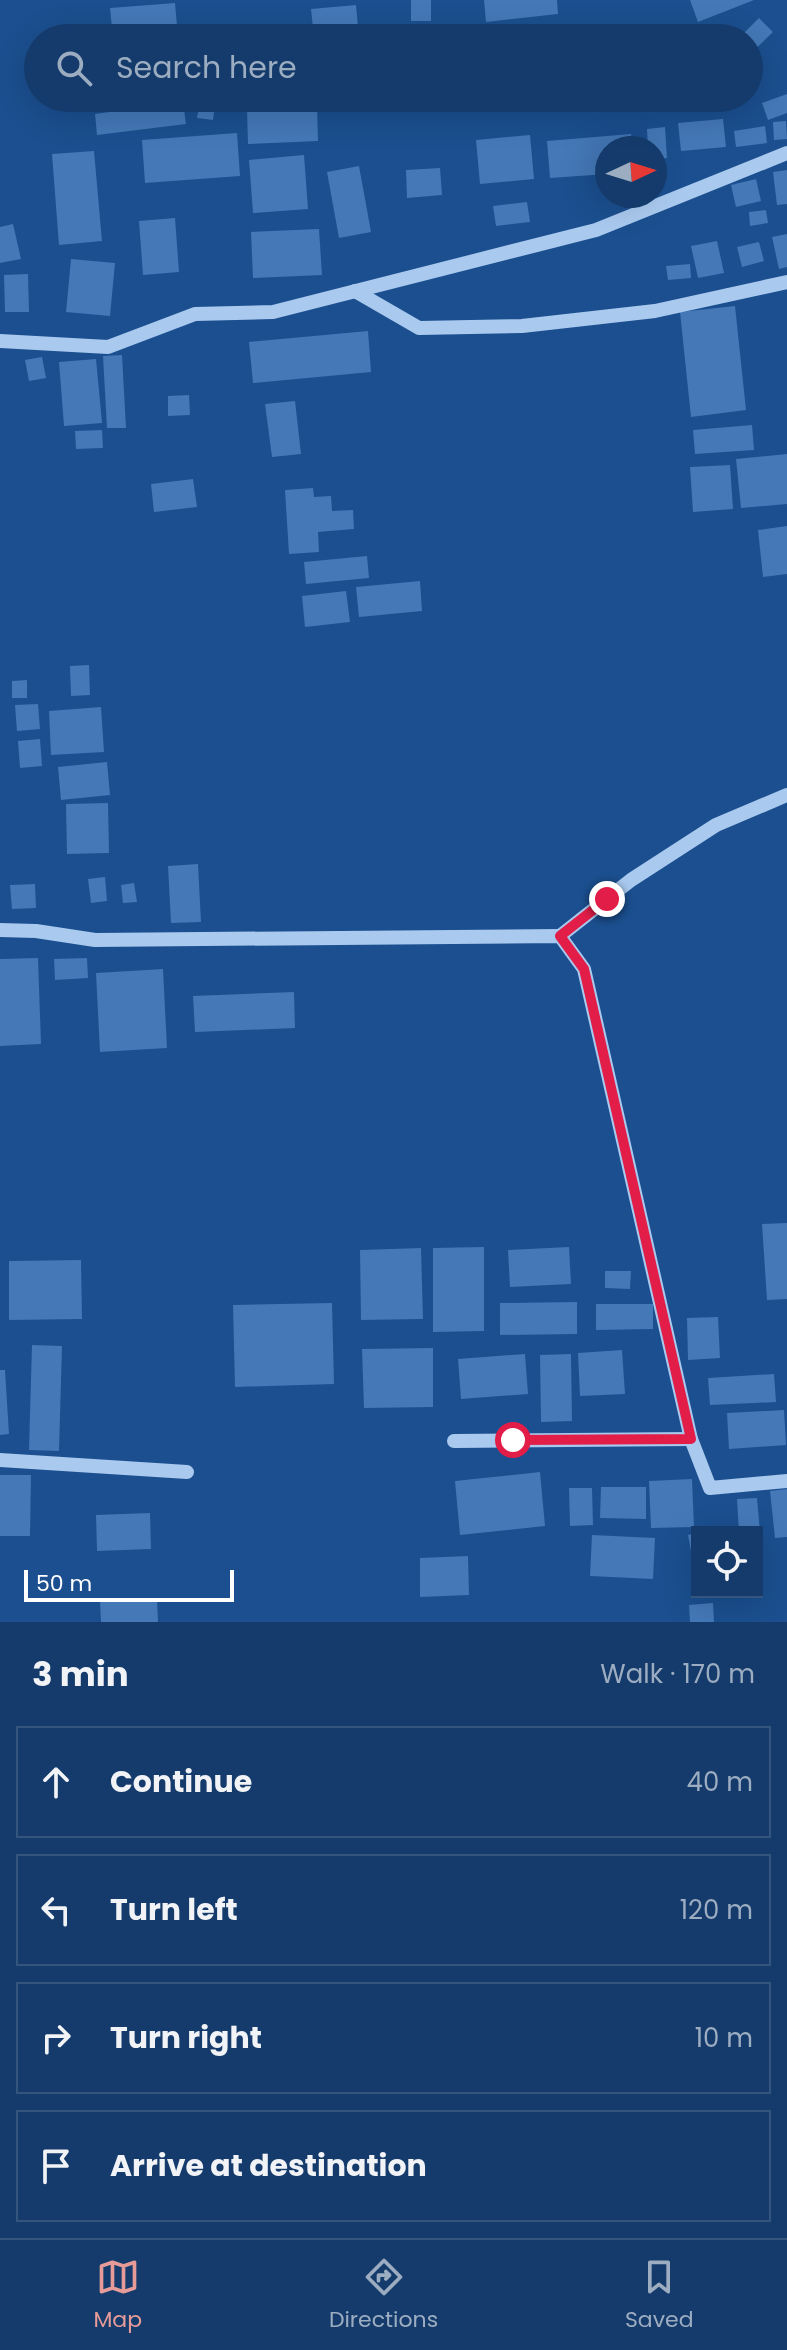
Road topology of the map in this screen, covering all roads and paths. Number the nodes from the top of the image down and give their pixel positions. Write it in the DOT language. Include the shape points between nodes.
graph roads {
  1 [pos="787,153"];
  2 [pos="787,282"];
  3 [pos="355,291"];
  4 [pos="0,341"];
  5 [pos="787,795"];
  6 [pos="0,930"];
  7 [pos="560,936"];
  8 [pos="691,1439"];
  9 [pos="454,1441"];
  10 [pos="0,1460"];
  11 [pos="187,1472"];
  12 [pos="787,1481"];
  1 -- 3 [label="street" via="596,230"];
  2 -- 3 [label="street" via="655,311 522,326 419,328"];
  3 -- 4 [label="street" via="273,312 195,314 108,347"];
  5 -- 7 [label="street" via="716,825 631,880"];
  6 -- 7 [label="street" via="95,940"];
  7 -- 8 [label="street" via="584,969"];
  8 -- 9 [label="street"];
  8 -- 12 [label="street" via="710,1488"];
  10 -- 11 [label="street"];
}
